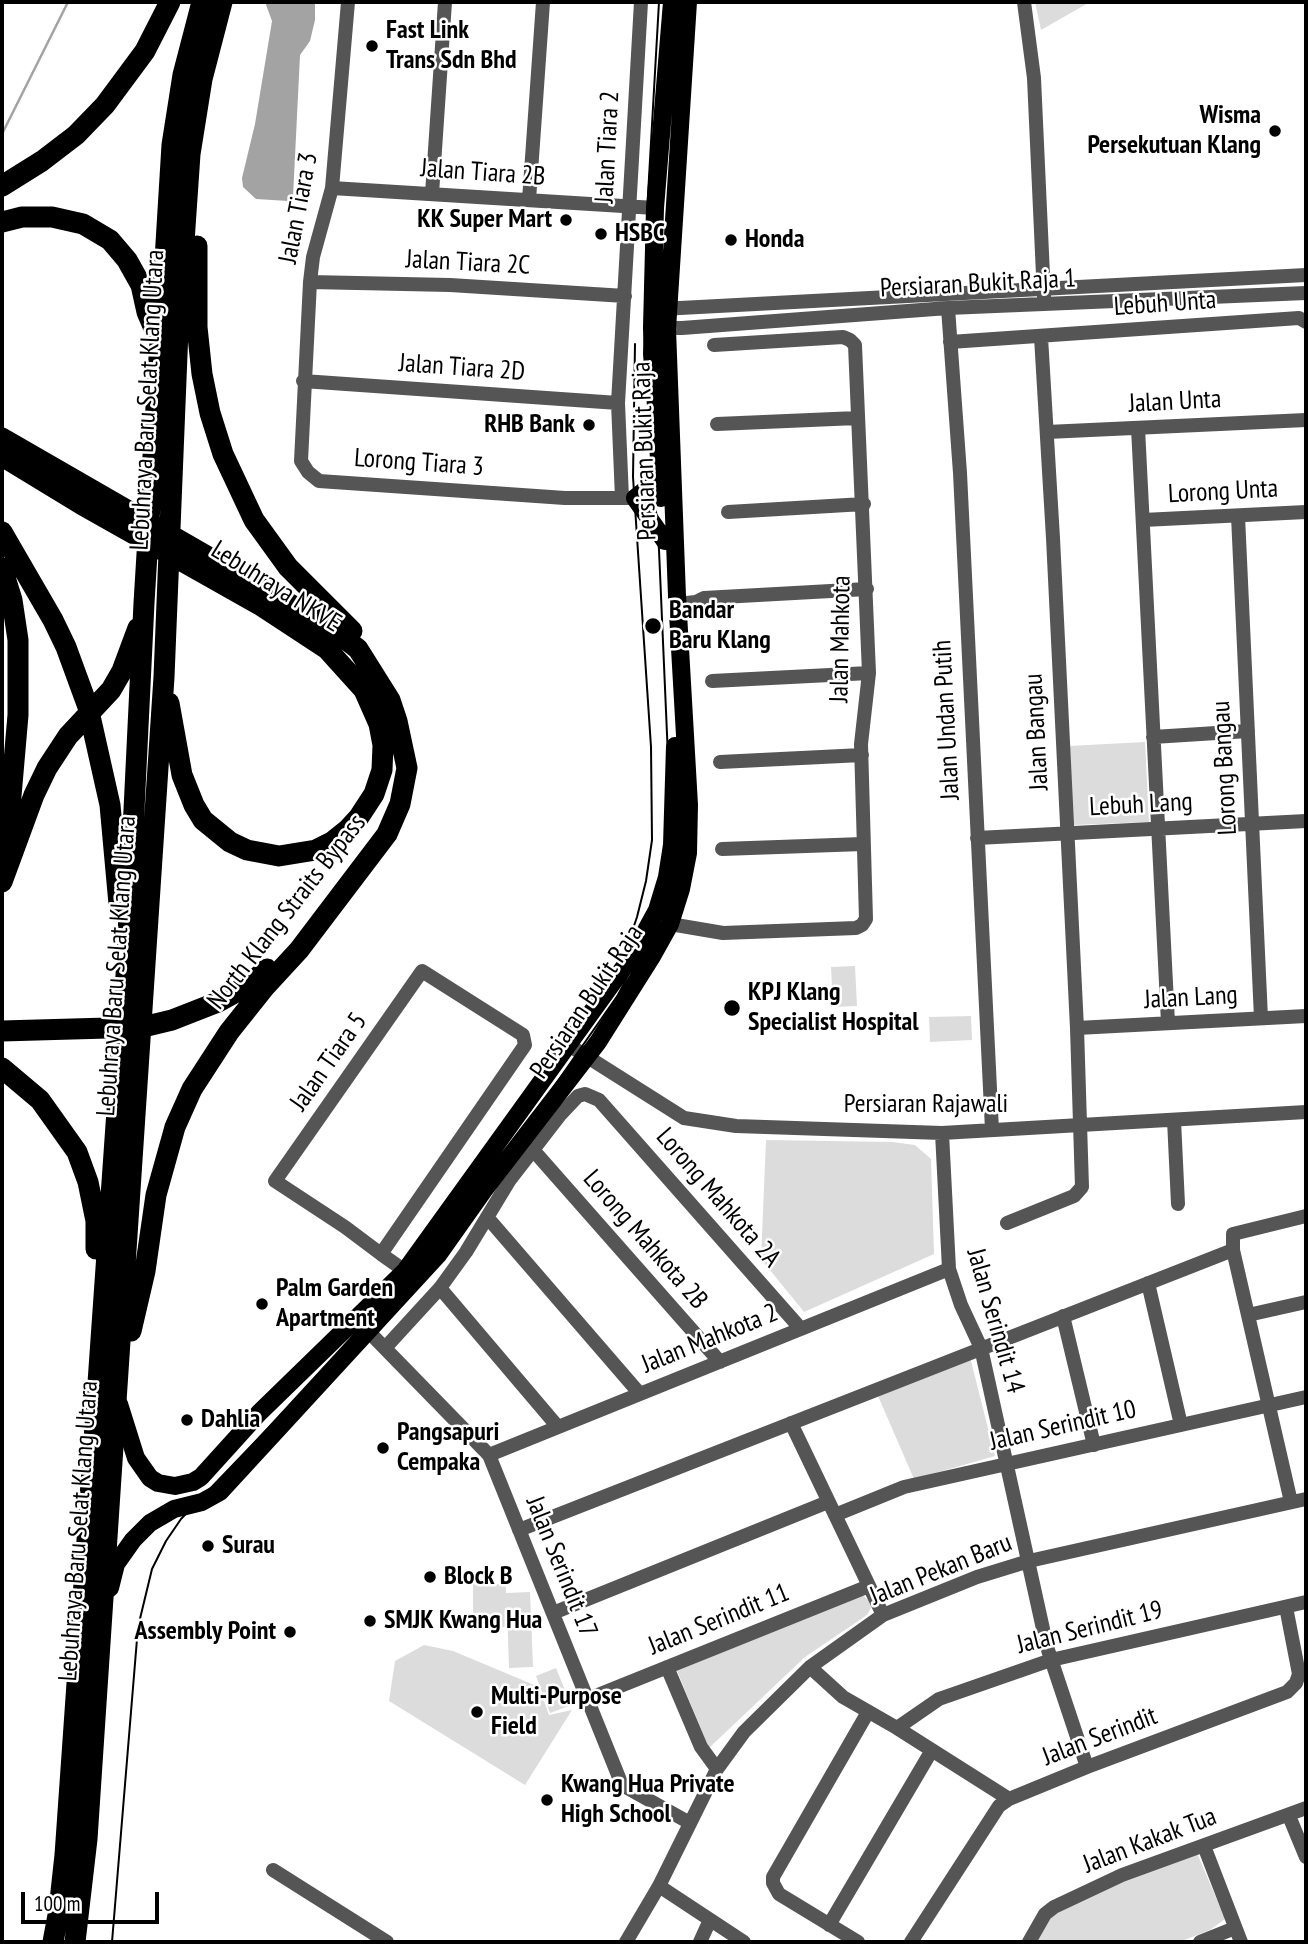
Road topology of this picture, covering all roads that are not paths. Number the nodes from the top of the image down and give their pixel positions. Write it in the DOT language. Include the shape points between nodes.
graph roads {
  1 [pos="170,2"];
  2 [pos="202,2"];
  3 [pos="222,2"];
  4 [pos="348,2"];
  5 [pos="445,2"];
  6 [pos="543,2"];
  7 [pos="641,2"];
  8 [pos="672,2"];
  9 [pos="688,2"];
  10 [pos="1024,2"];
  11 [pos="202,79"];
  12 [pos="2,186"];
  13 [pos="332,188"];
  14 [pos="432,194"];
  15 [pos="529,200"];
  16 [pos="630,207"];
  17 [pos="655,208"];
  18 [pos="2,222"];
  19 [pos="1306,275"];
  20 [pos="310,282"];
  21 [pos="1044,287"];
  22 [pos="1306,293"];
  23 [pos="625,296"];
  24 [pos="1044,305"];
  25 [pos="948,308"];
  26 [pos="660,309"];
  27 [pos="1303,320"];
  28 [pos="659,328"];
  29 [pos="1041,337"];
  30 [pos="159,341"];
  31 [pos="950,342"];
  32 [pos="714,345"];
  33 [pos="303,381"];
  34 [pos="618,403"];
  35 [pos="857,418"];
  36 [pos="1306,420"];
  37 [pos="717,424"];
  38 [pos="1138,428"];
  39 [pos="2,429"];
  40 [pos="1047,432"];
  41 [pos="2,438"];
  42 [pos="2,456"];
  43 [pos="62,473"];
  44 [pos="660,478"];
  45 [pos="82,495"];
  46 [pos="629,498"];
  47 [pos="864,504"];
  48 [pos="728,512"];
  49 [pos="1306,512"];
  50 [pos="1238,516"];
  51 [pos="1143,520"];
  52 [pos="2,532"];
  53 [pos="665,541"];
  54 [pos="209,567"];
  55 [pos="2,568"];
  56 [pos="867,589"];
  57 [pos="677,600"];
  58 [pos="144,603"];
  59 [pos="869,673"];
  60 [pos="164,677"];
  61 [pos="712,681"];
  62 [pos="1248,731"];
  63 [pos="1153,737"];
  64 [pos="862,755"];
  65 [pos="720,762"];
  66 [pos="407,768"];
  67 [pos="1306,821"];
  68 [pos="1252,824"];
  69 [pos="1158,829"];
  70 [pos="1067,834"];
  71 [pos="977,838"];
  72 [pos="863,844"];
  73 [pos="722,849"];
  74 [pos="2,868"];
  75 [pos="2,882"];
  76 [pos="319,924"];
  77 [pos="670,924"];
  78 [pos="128,933"];
  79 [pos="1306,1016"];
  80 [pos="1261,1018"];
  81 [pos="1168,1023"];
  82 [pos="1077,1028"];
  83 [pos="2,1031"];
  84 [pos="567,1044"];
  85 [pos="586,1057"];
  86 [pos="2,1068"];
  87 [pos="1306,1112"];
  88 [pos="1174,1119"];
  89 [pos="1081,1125"];
  90 [pos="992,1130"];
  91 [pos="942,1133"];
  92 [pos="534,1151"];
  93 [pos="1178,1204"];
  94 [pos="1306,1216"];
  95 [pos="487,1217"];
  96 [pos="1007,1223"];
  97 [pos="1233,1250"];
  98 [pos="381,1254"];
  99 [pos="949,1269"];
  100 [pos="405,1271"];
  101 [pos="1149,1283"];
  102 [pos="440,1288"];
  103 [pos="1306,1303"];
  104 [pos="1248,1315"];
  105 [pos="1063,1316"];
  106 [pos="801,1329"];
  107 [pos="369,1332"];
  108 [pos="102,1346"];
  109 [pos="385,1348"];
  110 [pos="981,1349"];
  111 [pos="720,1362"];
  112 [pos="640,1394"];
  113 [pos="117,1397"];
  114 [pos="1306,1397"];
  115 [pos="1269,1405"];
  116 [pos="791,1423"];
  117 [pos="1181,1425"];
  118 [pos="558,1427"];
  119 [pos="1094,1444"];
  120 [pos="489,1455"];
  121 [pos="1007,1464"];
  122 [pos="175,1486"];
  123 [pos="1306,1499"];
  124 [pos="1291,1502"];
  125 [pos="832,1508"];
  126 [pos="174,1509"];
  127 [pos="519,1530"];
  128 [pos="1029,1561"];
  129 [pos="869,1586"];
  130 [pos="1306,1602"];
  131 [pos="1286,1607"];
  132 [pos="552,1613"];
  133 [pos="883,1615"];
  134 [pos="1051,1660"];
  135 [pos="667,1667"];
  136 [pos="810,1667"];
  137 [pos="96,1685"];
  138 [pos="588,1699"];
  139 [pos="867,1712"];
  140 [pos="897,1728"];
  141 [pos="932,1750"];
  142 [pos="1087,1767"];
  143 [pos="717,1769"];
  144 [pos="1009,1799"];
  145 [pos="1306,1808"];
  146 [pos="1289,1816"];
  147 [pos="690,1823"];
  148 [pos="1204,1846"];
  149 [pos="1306,1857"];
  150 [pos="273,1870"];
  151 [pos="659,1886"];
  152 [pos="710,1920"];
  153 [pos="829,1925"];
  154 [pos="1235,1928"];
  155 [pos="76,1940"];
  156 [pos="51,1942"];
  157 [pos="387,1942"];
  158 [pos="625,1942"];
  159 [pos="700,1942"];
  160 [pos="744,1942"];
  161 [pos="858,1942"];
  162 [pos="911,1942"];
  163 [pos="1029,1942"];
  164 [pos="1200,1942"];
  165 [pos="1241,1942"];
  1 -- 12 [label="highway" via="133,68 105,105 76,135"];
  2 -- 30 [label="highway, Lebuhraya Baru Selat Klang Utara" via="183,75 172,145"];
  3 -- 11 [label="highway, Lebuhraya Baru Selat Klang Utara"];
  4 -- 13 [label="street, Jalan Tiara 3"];
  5 -- 14 [label="street"];
  6 -- 15 [label="street"];
  7 -- 16 [label="street, Jalan Tiara 2"];
  8 -- 17 [label="main road, Persiaran Bukit Raja"];
  9 -- 26 [label="main road, Persiaran Bukit Raja"];
  10 -- 21 [label="street" via="1034,78"];
  11 -- 60 [label="highway, Lebuhraya Baru Selat Klang Utara" via="190,154 178,330"];
  11 -- 66 [label="highway" via="197,327 210,413 223,454 254,520 288,567 375,655 388,676 406,727"];
  13 -- 14 [label="street, Jalan Tiara 2B"];
  13 -- 20 [label="street, Jalan Tiara 3"];
  14 -- 15 [label="street, Jalan Tiara 2B"];
  15 -- 16 [label="street, Jalan Tiara 2B"];
  16 -- 17 [label="street, Jalan Tiara 2B"];
  16 -- 23 [label="street, Jalan Tiara 2"];
  17 -- 26 [label="main road, Persiaran Bukit Raja"];
  18 -- 30 [label="highway" via="35,216 67,220 110,240 141,285"];
  19 -- 21 [label="street, Persiaran Bukit Raja 1"];
  20 -- 23 [label="street, Jalan Tiara 2C"];
  20 -- 33 [label="street, Jalan Tiara 3"];
  21 -- 24 [label="street"];
  21 -- 26 [label="street, Persiaran Bukit Raja 1"];
  22 -- 24 [label="street, Persiaran Bukit Raja 1"];
  23 -- 34 [label="street, Jalan Tiara 2"];
  24 -- 25 [label="street, Persiaran Bukit Raja 1"];
  25 -- 28 [label="street, Persiaran Bukit Raja 1"];
  25 -- 31 [label="street, Jalan Undan Putih"];
  26 -- 28 [label="main road, Persiaran Bukit Raja"];
  27 -- 29 [label="street, Lebuh Unta"];
  28 -- 44 [label="main road, Persiaran Bukit Raja"];
  28 -- 57 [label="main road, Persiaran Bukit Raja"];
  29 -- 31 [label="street, Lebuh Unta"];
  29 -- 40 [label="street, Jalan Bangau"];
  30 -- 58 [label="highway, Lebuhraya Baru Selat Klang Utara"];
  31 -- 71 [label="street, Jalan Undan Putih"];
  32 -- 35 [label="street, Jalan Mahkota" via="850,340 855,345"];
  33 -- 34 [label="street, Jalan Tiara 2D"];
  33 -- 46 [label="street, Lorong Tiara 3" via="301,461 319,481 565,498"];
  34 -- 46 [label="street, Jalan Tiara 2"];
  35 -- 37 [label="street"];
  35 -- 47 [label="street, Jalan Mahkota"];
  36 -- 38 [label="street, Jalan Unta"];
  38 -- 40 [label="street, Jalan Unta"];
  38 -- 51 [label="street"];
  39 -- 43 [label="highway"];
  40 -- 70 [label="street, Jalan Bangau"];
  41 -- 43 [label="highway"];
  42 -- 45 [label="highway, Lebuhraya NKVE"];
  43 -- 45 [label="highway"];
  44 -- 46 [label="main road"];
  44 -- 53 [label="main road, Persiaran Bukit Raja"];
  45 -- 54 [label="highway, Lebuhraya NKVE"];
  46 -- 53 [label="main road"];
  47 -- 48 [label="street"];
  47 -- 56 [label="street, Jalan Mahkota"];
  49 -- 50 [label="street, Lorong Unta"];
  50 -- 51 [label="street, Lorong Unta"];
  50 -- 62 [label="street, Lorong Bangau"];
  51 -- 63 [label="street"];
  52 -- 78 [label="highway" via="53,620 77,674 98,744 110,805 118,904"];
  53 -- 84 [label="main road, Persiaran Bukit Raja" via="675,743 674,821 667,877 657,909 632,956"];
  54 -- 60 [label="highway, Lebuhraya NKVE" via="306,633 336,657 364,690 383,745 382,770 374,794 359,817 316,850 279,856 230,842 203,820 182,775"];
  54 -- 66 [label="highway, North Klang Straits Bypass" via="330,627 358,649 390,700"];
  55 -- 74 [label="highway" via="18,640 18,715 11,816"];
  56 -- 57 [label="street" via="695,595"];
  56 -- 59 [label="street, Jalan Mahkota"];
  57 -- 77 [label="main road, Persiaran Bukit Raja" via="688,853"];
  58 -- 75 [label="highway" via="117,680 47,768"];
  58 -- 78 [label="highway, Lebuhraya Baru Selat Klang Utara"];
  59 -- 61 [label="street"];
  59 -- 64 [label="street, Jalan Mahkota"];
  60 -- 113 [label="highway, Lebuhraya Baru Selat Klang Utara"];
  62 -- 63 [label="street"];
  62 -- 68 [label="street, Lorong Bangau"];
  63 -- 69 [label="street"];
  64 -- 65 [label="street"];
  64 -- 72 [label="street, Jalan Mahkota"];
  66 -- 76 [label="highway, North Klang Straits Bypass" via="400,804 387,834"];
  67 -- 68 [label="street, Lebuh Lang"];
  68 -- 69 [label="street, Lebuh Lang"];
  68 -- 80 [label="street, Lorong Bangau"];
  69 -- 70 [label="street, Lebuh Lang"];
  69 -- 81 [label="street"];
  70 -- 71 [label="street, Lebuh Lang"];
  70 -- 82 [label="street, Jalan Bangau"];
  71 -- 90 [label="street, Jalan Undan Putih"];
  72 -- 73 [label="street"];
  72 -- 77 [label="street, Jalan Mahkota" via="866,919 856,928 723,933"];
  76 -- 83 [label="highway" via="247,986 194,1012 143,1027"];
  76 -- 113 [label="highway, North Klang Straits Bypass" via="229,1032 174,1127 156,1195"];
  77 -- 85 [label="main road, Persiaran Bukit Raja"];
  78 -- 108 [label="highway, Lebuhraya Baru Selat Klang Utara"];
  79 -- 80 [label="street, Jalan Lang"];
  80 -- 81 [label="street, Jalan Lang"];
  81 -- 82 [label="street, Jalan Lang"];
  82 -- 89 [label="street, Jalan Bangau"];
  84 -- 85 [label="street, Persiaran Rajawali"];
  84 -- 100 [label="main road, Persiaran Bukit Raja"];
  85 -- 91 [label="street, Persiaran Rajawali" via="684,1118 736,1126"];
  85 -- 107 [label="main road, Persiaran Bukit Raja" via="438,1255"];
  86 -- 108 [label="highway" via="40,1100 77,1153 88,1182 96,1222"];
  87 -- 88 [label="street, Persiaran Rajawali"];
  88 -- 89 [label="street, Persiaran Rajawali"];
  88 -- 93 [label="street"];
  89 -- 90 [label="street, Persiaran Rajawali"];
  89 -- 96 [label="street, Jalan Bangau" via="1082,1187 1074,1196"];
  90 -- 91 [label="street, Persiaran Rajawali"];
  91 -- 99 [label="street, Jalan Serindit 14"];
  92 -- 95 [label="street"];
  92 -- 106 [label="street, Lorong Mahkota 2A" via="578,1096 592,1095"];
  92 -- 111 [label="street, Lorong Mahkota 2B"];
  94 -- 97 [label="street" via="1233,1234"];
  95 -- 102 [label="street"];
  95 -- 112 [label="street"];
  97 -- 101 [label="street"];
  97 -- 104 [label="street"];
  98 -- 98 [label="street, Jalan Tiara 5" via="525,1045 523,1035 422,971 275,1181"];
  98 -- 100 [label="street"];
  99 -- 106 [label="street, Jalan Mahkota 2"];
  99 -- 110 [label="street, Jalan Serindit 14"];
  100 -- 122 [label="main road, Persiaran Bukit Raja" via="259,1413 201,1477"];
  101 -- 105 [label="street"];
  101 -- 117 [label="street"];
  102 -- 109 [label="street"];
  102 -- 118 [label="street"];
  103 -- 104 [label="street"];
  104 -- 115 [label="street"];
  105 -- 110 [label="street"];
  105 -- 119 [label="street"];
  106 -- 111 [label="street, Jalan Mahkota 2"];
  107 -- 109 [label="street, Jalan Serindit 17"];
  107 -- 126 [label="main road, Persiaran Bukit Raja" via="220,1492"];
  108 -- 156 [label="highway, Lebuhraya Baru Selat Klang Utara" via="65,1855"];
  109 -- 120 [label="street, Jalan Serindit 17"];
  110 -- 116 [label="street"];
  110 -- 121 [label="street, Jalan Serindit 14"];
  111 -- 112 [label="street, Jalan Mahkota 2"];
  112 -- 118 [label="street, Jalan Mahkota 2"];
  113 -- 122 [label="main road" via="144,1471 158,1483"];
  113 -- 137 [label="highway, Lebuhraya Baru Selat Klang Utara"];
  114 -- 115 [label="street, Jalan Serindit 10"];
  115 -- 117 [label="street, Jalan Serindit 10"];
  115 -- 124 [label="street"];
  116 -- 125 [label="street"];
  116 -- 127 [label="street"];
  117 -- 119 [label="street, Jalan Serindit 10"];
  118 -- 120 [label="street, Jalan Mahkota 2"];
  119 -- 121 [label="street, Jalan Serindit 10"];
  120 -- 127 [label="street, Jalan Serindit 17"];
  121 -- 125 [label="street, Jalan Serindit 10"];
  121 -- 128 [label="street, Jalan Serindit 14"];
  122 -- 126 [label="main road" via="163,1488 157,1496 160,1506"];
  123 -- 124 [label="street, Jalan Pekan Baru"];
  124 -- 128 [label="street, Jalan Pekan Baru"];
  125 -- 129 [label="street"];
  125 -- 132 [label="street, Jalan Serindit 10"];
  126 -- 137 [label="main road, Persiaran Bukit Raja" via="150,1522 116,1564"];
  127 -- 132 [label="street, Jalan Serindit 17"];
  128 -- 133 [label="street, Jalan Pekan Baru" via="967,1580"];
  128 -- 134 [label="street, Jalan Serindit 14"];
  129 -- 133 [label="street"];
  129 -- 135 [label="street, Jalan Serindit 11"];
  130 -- 131 [label="street, Jalan Serindit 19"];
  131 -- 134 [label="street, Jalan Serindit 19"];
  131 -- 142 [label="street, Jalan Serindit" via="1299,1674 1287,1692"];
  132 -- 138 [label="street, Jalan Serindit 17"];
  133 -- 136 [label="street, Jalan Pekan Baru"];
  134 -- 140 [label="street, Jalan Serindit 19" via="939,1699"];
  134 -- 142 [label="street, Jalan Serindit 14"];
  135 -- 138 [label="street, Jalan Serindit 11"];
  135 -- 143 [label="street" via="701,1747"];
  136 -- 139 [label="street" via="842,1697"];
  136 -- 143 [label="street, Jalan Pekan Baru" via="744,1732"];
  137 -- 155 [label="highway, Lebuhraya Baru Selat Klang Utara"];
  138 -- 147 [label="street, Jalan Serindit 17" via="622,1786"];
  139 -- 140 [label="street"];
  139 -- 153 [label="street" via="773,1877 779,1894"];
  140 -- 141 [label="street"];
  141 -- 144 [label="street"];
  141 -- 153 [label="street"];
  142 -- 144 [label="street, Jalan Serindit"];
  143 -- 147 [label="street, Jalan Pekan Baru"];
  144 -- 162 [label="street, Jalan Serindit" via="992,1815"];
  145 -- 146 [label="street, Jalan Kakak Tua"];
  146 -- 148 [label="street, Jalan Kakak Tua"];
  146 -- 149 [label="street"];
  147 -- 151 [label="street, Jalan Pekan Baru"];
  148 -- 154 [label="street"];
  148 -- 163 [label="street, Jalan Kakak Tua" via="1122,1875 1054,1907"];
  150 -- 157 [label="street"];
  151 -- 152 [label="street"];
  151 -- 158 [label="street, Jalan Pekan Baru"];
  152 -- 159 [label="street"];
  152 -- 160 [label="street"];
  153 -- 161 [label="street"];
  154 -- 164 [label="street"];
  154 -- 165 [label="street"];
}
